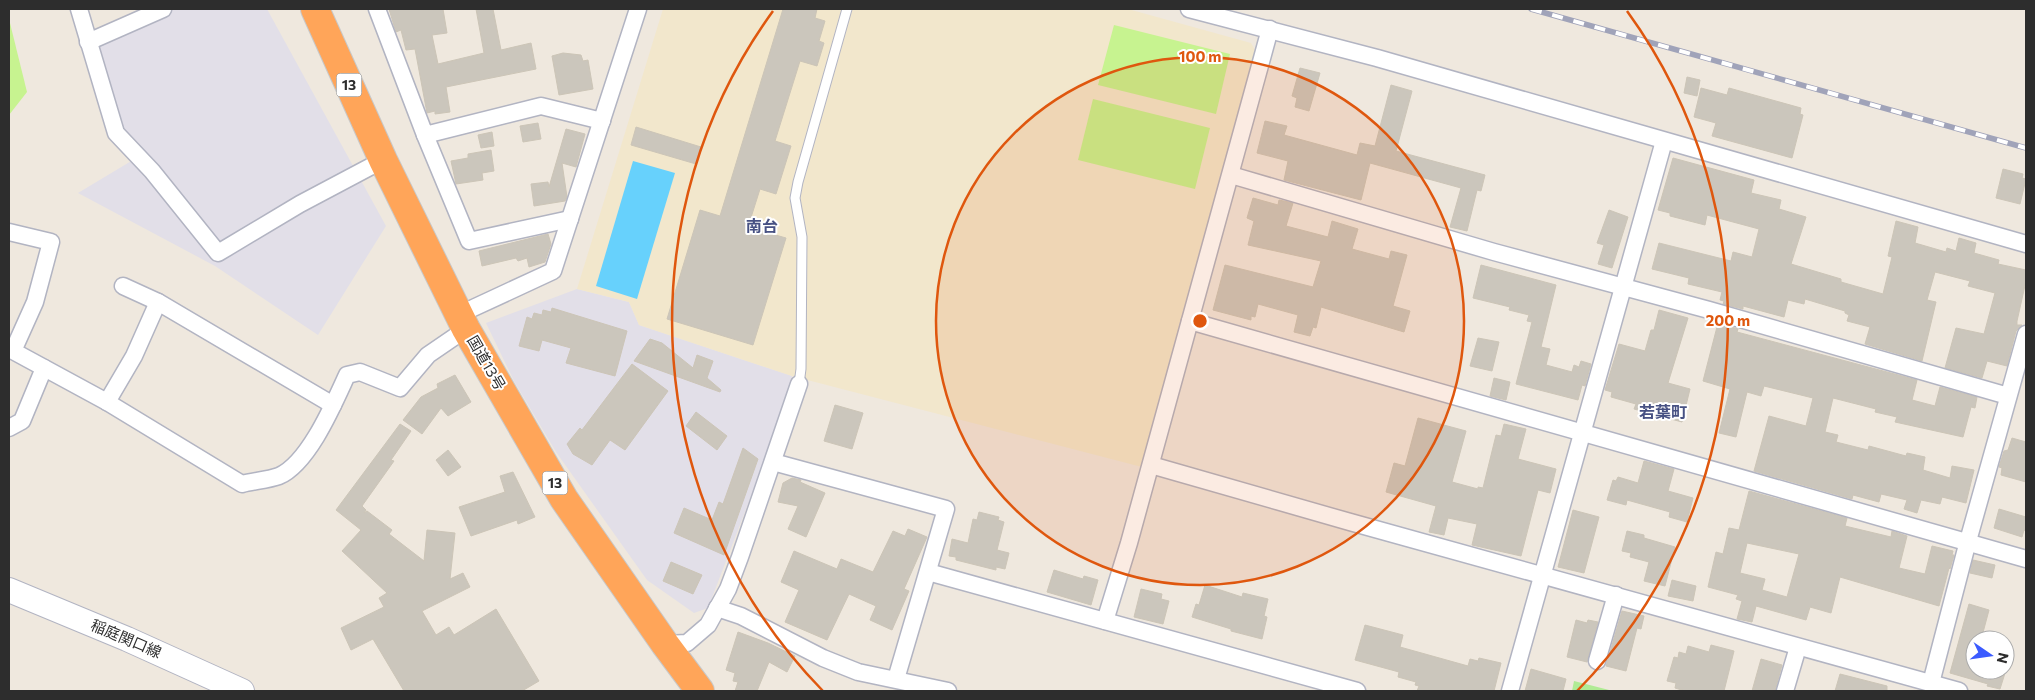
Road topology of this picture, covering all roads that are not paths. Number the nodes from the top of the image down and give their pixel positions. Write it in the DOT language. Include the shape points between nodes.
graph roads {
  1 [pos="79,9"];
  2 [pos="163,9"];
  3 [pos="315,9"];
  4 [pos="377,9"];
  5 [pos="638,9"];
  6 [pos="847,9"];
  7 [pos="1189,9"];
  8 [pos="1270,29"];
  9 [pos="88,42"];
  10 [pos="602,121"];
  11 [pos="425,135"];
  12 [pos="1664,140"];
  13 [pos="384,160"];
  14 [pos="1231,175"];
  15 [pos="570,219"];
  16 [pos="9,232"];
  17 [pos="2026,244"];
  18 [pos="123,286"];
  19 [pos="1622,287"];
  20 [pos="158,302"];
  21 [pos="1190,321"];
  22 [pos="462,322"];
  23 [pos="2026,334"];
  24 [pos="11,350"];
  25 [pos="44,368"];
  26 [pos="799,384"];
  27 [pos="2008,396"];
  28 [pos="107,402"];
  29 [pos="333,405"];
  30 [pos="9,428"];
  31 [pos="1583,431"];
  32 [pos="773,462"];
  33 [pos="1151,465"];
  34 [pos="1968,541"];
  35 [pos="2026,559"];
  36 [pos="928,572"];
  37 [pos="1544,575"];
  38 [pos="9,590"];
  39 [pos="1616,595"];
  40 [pos="717,608"];
  41 [pos="1105,621"];
  42 [pos="665,644"];
  43 [pos="1798,647"];
  44 [pos="1598,662"];
  45 [pos="896,679"];
  46 [pos="1930,683"];
  47 [pos="242,691"];
  48 [pos="700,691"];
  49 [pos="948,691"];
  50 [pos="1357,691"];
  51 [pos="1510,691"];
  52 [pos="1785,691"];
  53 [pos="1959,691"];
  1 -- 9 [label="street"];
  2 -- 9 [label="street"];
  3 -- 13 [label="highway, 国道13号 / 13"];
  4 -- 11 [label="street"];
  5 -- 10 [label="street"];
  6 -- 26 [label="lane" via="795,198 802,238"];
  7 -- 8 [label="street"];
  8 -- 12 [label="street"];
  8 -- 14 [label="street"];
  9 -- 13 [label="street" via="116,133 152,171 218,253 300,204"];
  10 -- 11 [label="street" via="541,106"];
  10 -- 15 [label="street"];
  11 -- 15 [label="street" via="469,241"];
  12 -- 17 [label="street"];
  12 -- 19 [label="street"];
  13 -- 22 [label="highway, 国道13号 / 13"];
  14 -- 19 [label="street"];
  14 -- 21 [label="street"];
  15 -- 22 [label="street" via="553,271"];
  16 -- 24 [label="street" via="51,242 35,302"];
  18 -- 20 [label="street"];
  19 -- 27 [label="street"];
  19 -- 31 [label="street"];
  20 -- 28 [label="street" via="134,356"];
  20 -- 29 [label="street"];
  21 -- 31 [label="street"];
  21 -- 33 [label="street"];
  22 -- 29 [label="street" via="400,388 360,372 347,375"];
  22 -- 42 [label="highway, 国道13号 / 13" via="564,499"];
  23 -- 27 [label="street"];
  24 -- 25 [label="street"];
  25 -- 28 [label="street"];
  25 -- 30 [label="street" via="22,421"];
  26 -- 32 [label="street"];
  27 -- 34 [label="street"];
  28 -- 29 [label="street" via="242,484 280,475 300,460"];
  31 -- 34 [label="street"];
  31 -- 37 [label="street"];
  32 -- 36 [label="street" via="946,509"];
  32 -- 40 [label="street" via="740,558"];
  33 -- 37 [label="street"];
  33 -- 41 [label="street"];
  34 -- 35 [label="street"];
  34 -- 46 [label="street"];
  36 -- 41 [label="street"];
  36 -- 45 [label="street"];
  37 -- 39 [label="street"];
  37 -- 51 [label="street"];
  38 -- 47 [label="main road, 稲庭関口線"];
  39 -- 43 [label="street"];
  39 -- 44 [label="street"];
  40 -- 42 [label="street" via="708,625 687,643"];
  40 -- 45 [label="street" via="741,616 858,672"];
  41 -- 50 [label="street"];
  42 -- 48 [label="highway, 国道13号 / 13"];
  43 -- 46 [label="street"];
  43 -- 52 [label="street"];
  45 -- 49 [label="street"];
  46 -- 53 [label="street"];
}
